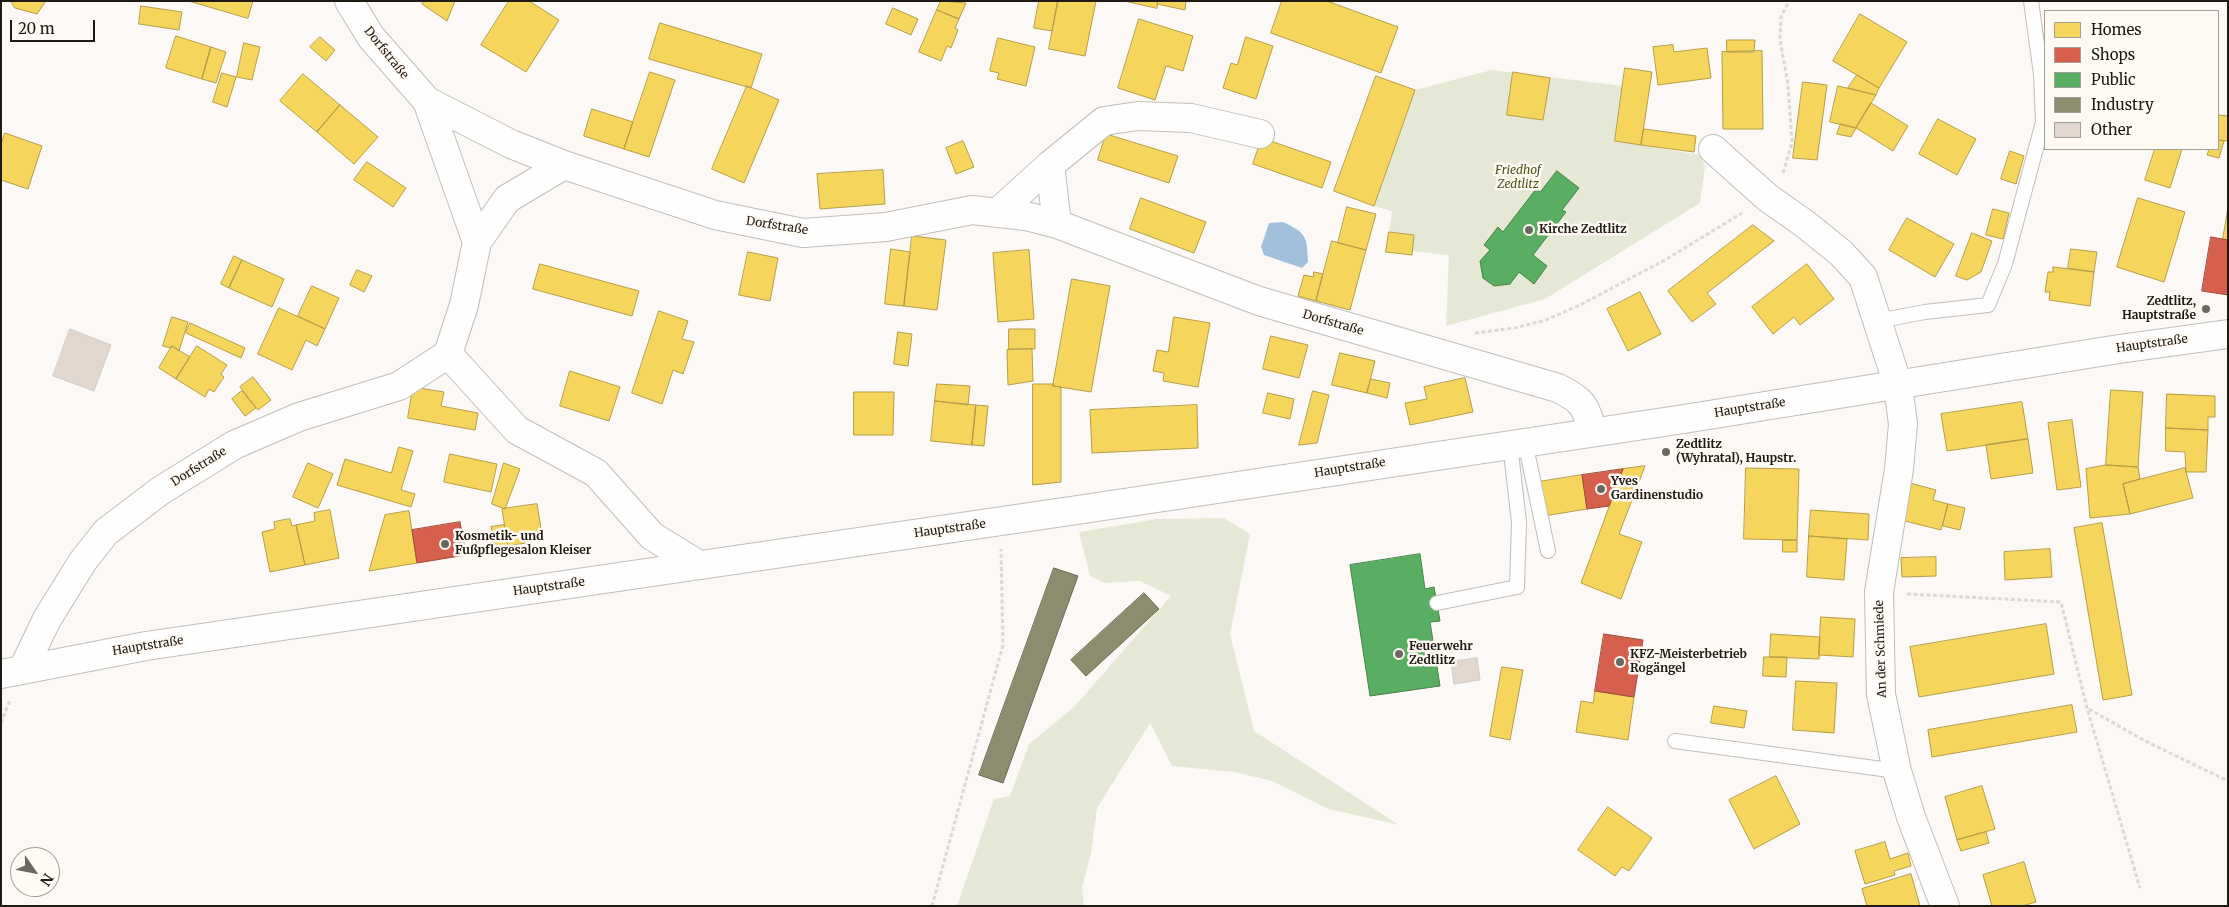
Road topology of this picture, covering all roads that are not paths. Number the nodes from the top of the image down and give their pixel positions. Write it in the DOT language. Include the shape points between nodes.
graph roads {
  1 [pos="349,1"];
  2 [pos="2031,1"];
  3 [pos="427,101"];
  4 [pos="1260,134"];
  5 [pos="1713,149"];
  6 [pos="564,165"];
  7 [pos="1050,165"];
  8 [pos="998,212"];
  9 [pos="1057,224"];
  10 [pos="476,242"];
  11 [pos="1877,321"];
  12 [pos="2228,334"];
  13 [pos="448,354"];
  14 [pos="1898,385"];
  15 [pos="1592,432"];
  16 [pos="1517,443"];
  17 [pos="1548,551"];
  18 [pos="699,565"];
  19 [pos="1437,603"];
  20 [pos="12,671"];
  21 [pos="1675,741"];
  22 [pos="1896,771"];
  23 [pos="1945,906"];
  1 -- 3 [label="street, Dorfstraße" via="372,37"];
  2 -- 11 [label="lane" via="2041,74 2043,122 2005,264 1988,305"];
  3 -- 6 [label="street, Dorfstraße" via="511,144"];
  3 -- 10 [label="street, Dorfstraße"];
  4 -- 7 [label="street" via="1191,118 1121,118 1104,121"];
  5 -- 11 [label="street" via="1768,198 1841,253 1863,277"];
  6 -- 8 [label="street, Dorfstraße" via="715,215 803,233 886,227 972,210"];
  6 -- 10 [label="street, Dorfstraße" via="507,198"];
  7 -- 8 [label="street"];
  7 -- 9 [label="street"];
  8 -- 9 [label="street, Dorfstraße"];
  9 -- 15 [label="street, Dorfstraße" via="1258,301 1558,388 1578,398 1587,409"];
  10 -- 13 [label="street, Dorfstraße" via="464,305"];
  11 -- 14 [label="street"];
  12 -- 14 [label="street, Hauptstraße"];
  13 -- 18 [label="street" via="517,430 596,472 652,536"];
  13 -- 20 [label="street, Dorfstraße" via="399,386 299,417 234,445 160,491 106,532 82,561"];
  14 -- 15 [label="street, Hauptstraße"];
  14 -- 22 [label="street, An der Schmiede" via="1903,424 1900,460 1879,592 1881,694"];
  15 -- 16 [label="street, Hauptstraße"];
  16 -- 17 [label="lane"];
  16 -- 18 [label="street, Hauptstraße"];
  16 -- 19 [label="lane" via="1517,587"];
  18 -- 20 [label="street, Hauptstraße" via="156,644"];
  21 -- 22 [label="lane"];
  22 -- 23 [label="street, An der Schmiede"];
}
